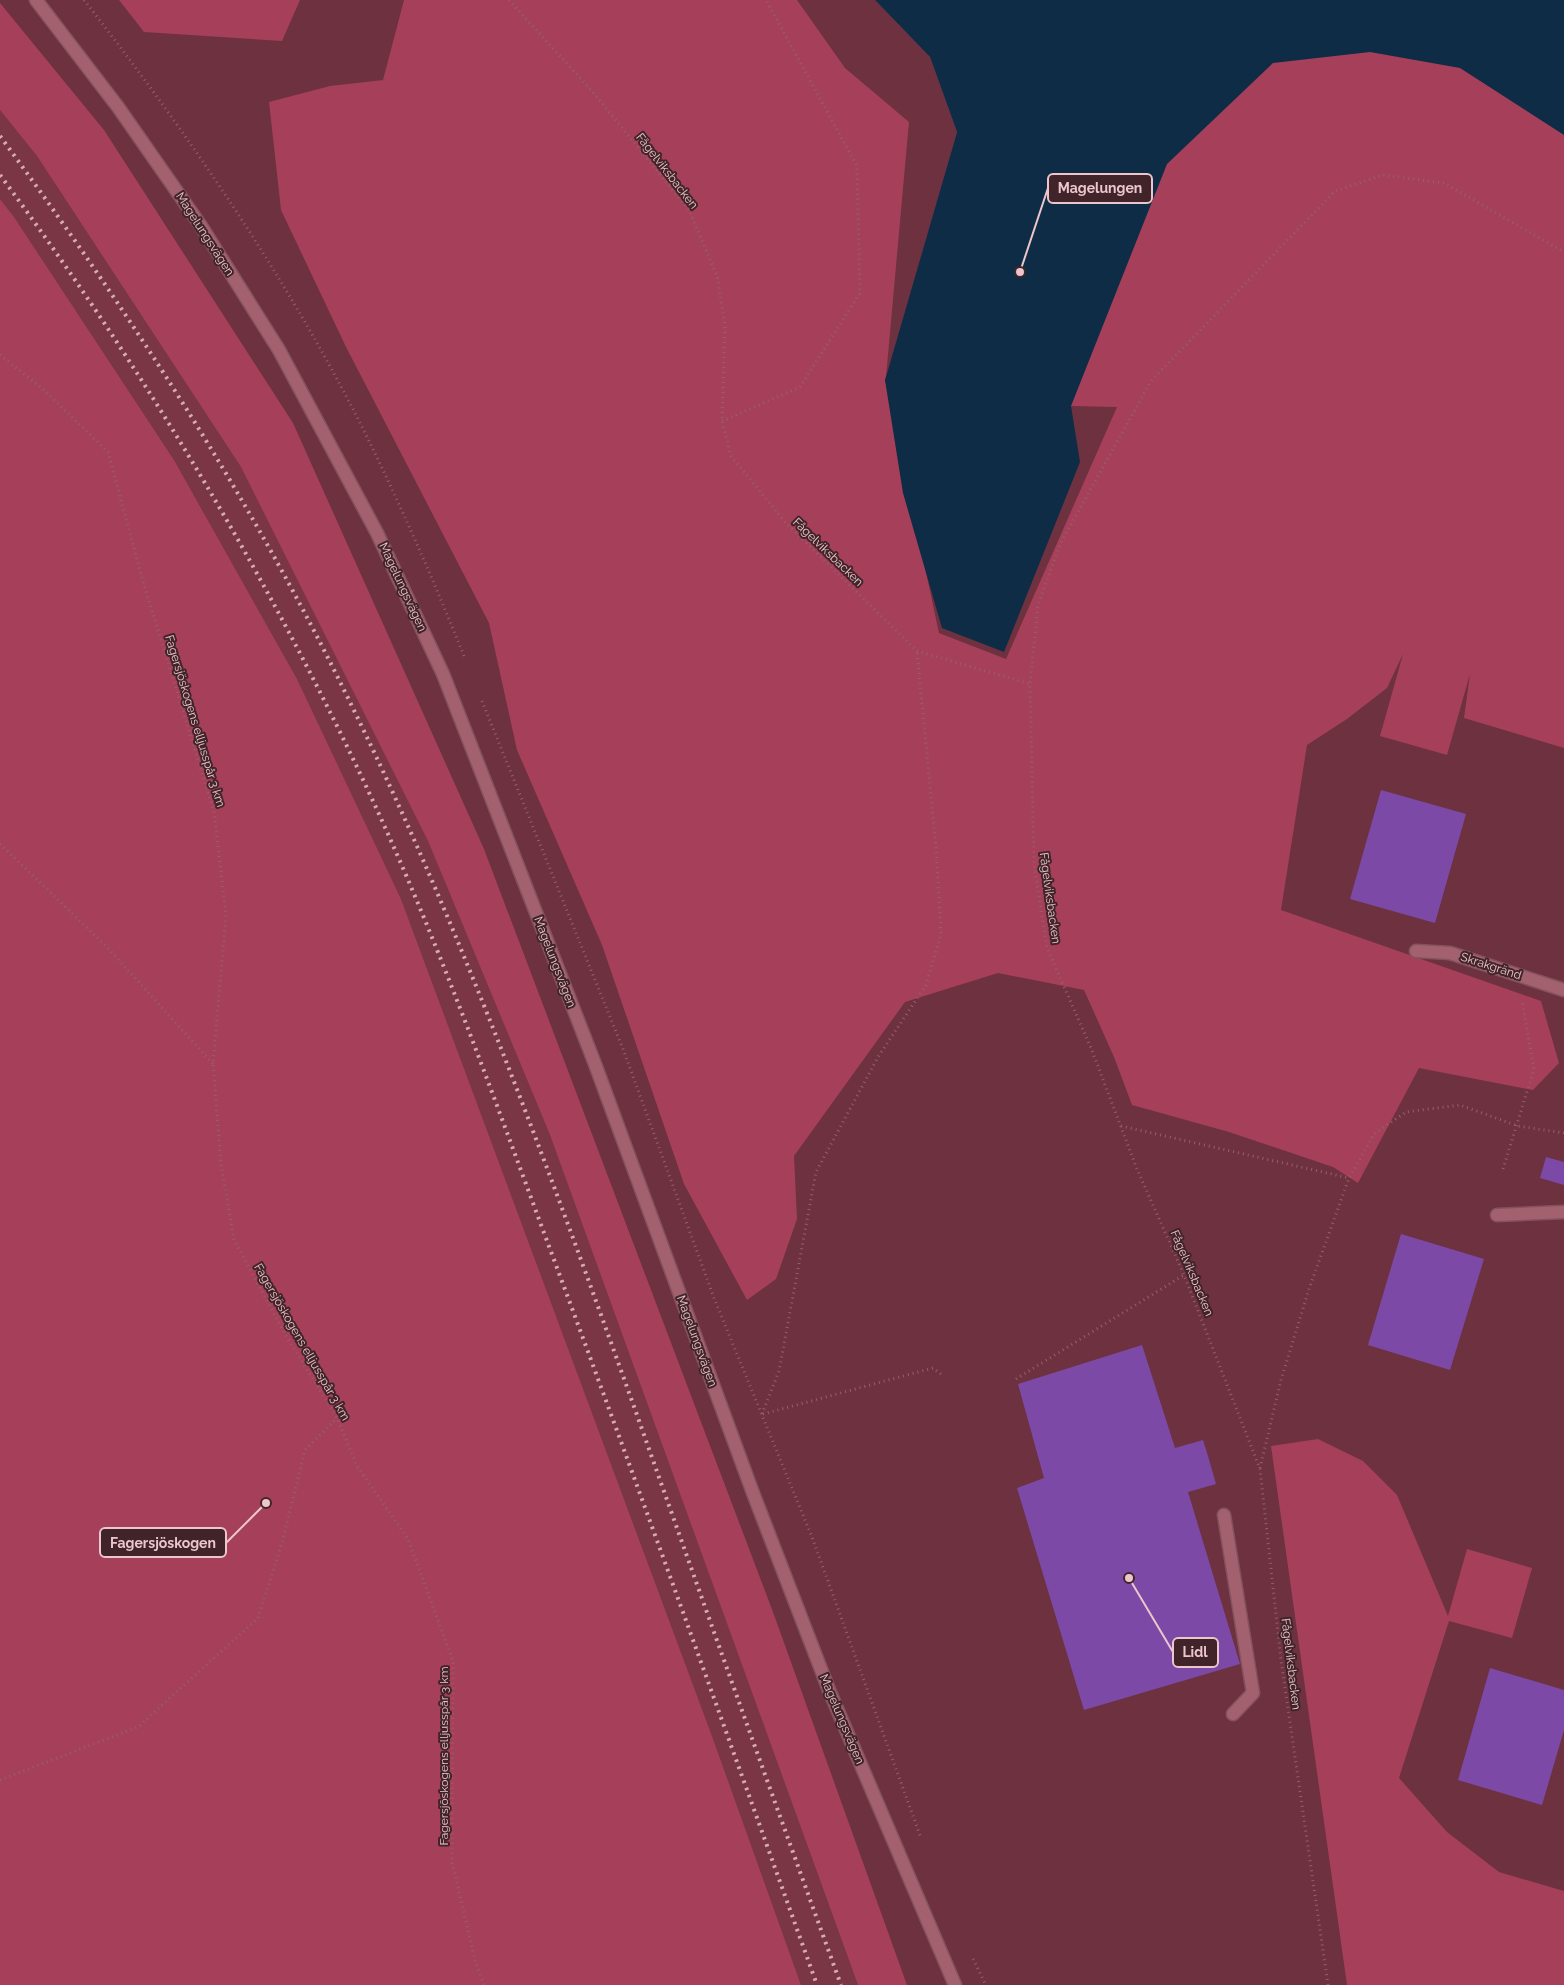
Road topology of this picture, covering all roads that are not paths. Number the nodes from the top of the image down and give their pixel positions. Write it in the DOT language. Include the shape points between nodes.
graph roads {
  1 [pos="36,0"];
  2 [pos="1416,951"];
  3 [pos="1564,990"];
  4 [pos="1564,1212"];
  5 [pos="1497,1214"];
  6 [pos="1224,1515"];
  7 [pos="1233,1714"];
  8 [pos="955,1985"];
  1 -- 8 [label="main road, Magelungsvägen" via="118,107 201,226 279,350 377,533 444,674 819,1663"];
  2 -- 3 [label="main road, Skrakgränd" via="1450,954"];
  4 -- 5 [label="main road"];
  6 -- 7 [label="main road" via="1253,1693"];
}
